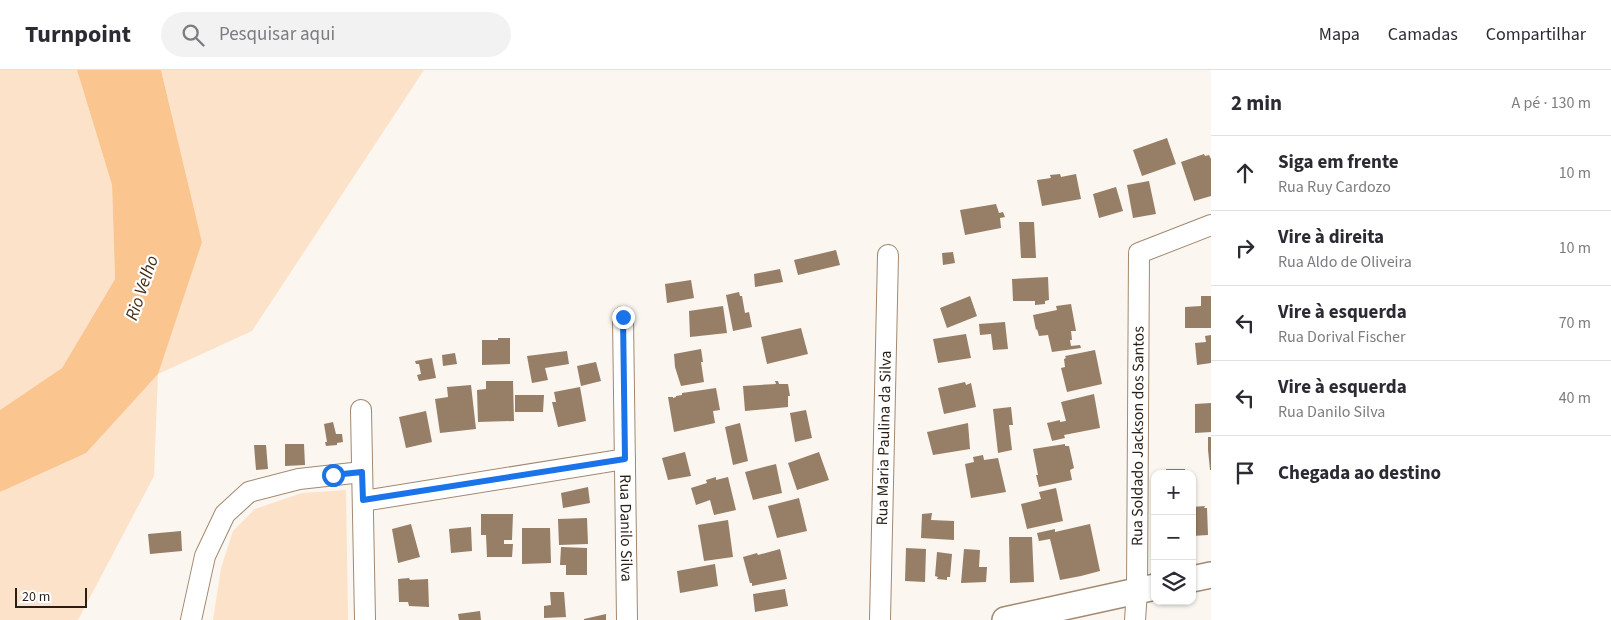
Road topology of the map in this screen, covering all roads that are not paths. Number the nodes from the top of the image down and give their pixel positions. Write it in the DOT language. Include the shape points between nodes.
graph roads {
  1 [pos="1211,225"];
  2 [pos="888,255"];
  3 [pos="623,317"];
  4 [pos="361,410"];
  5 [pos="625,459"];
  6 [pos="362,472"];
  7 [pos="363,500"];
  8 [pos="1211,575"];
  9 [pos="1196,578"];
  10 [pos="1146,589"];
  11 [pos="191,620"];
  12 [pos="366,620"];
  13 [pos="627,620"];
  14 [pos="880,620"];
  15 [pos="1004,620"];
  16 [pos="1135,620"];
  1 -- 10 [label="street, Rua Soldado Jackson dos Santos" via="1139,253"];
  2 -- 14 [label="street, Rua Maria Paulina da Silva"];
  3 -- 5 [label="street, Rua Danilo Silva"];
  4 -- 6 [label="street"];
  5 -- 7 [label="street"];
  5 -- 13 [label="street, Rua Danilo Silva"];
  6 -- 7 [label="street"];
  6 -- 11 [label="street" via="299,479 249,492 225,514 205,556"];
  7 -- 12 [label="street"];
  8 -- 9 [label="street"];
  10 -- 15 [label="street"];
  10 -- 16 [label="street, Rua Soldado Jackson dos Santos"];
}
